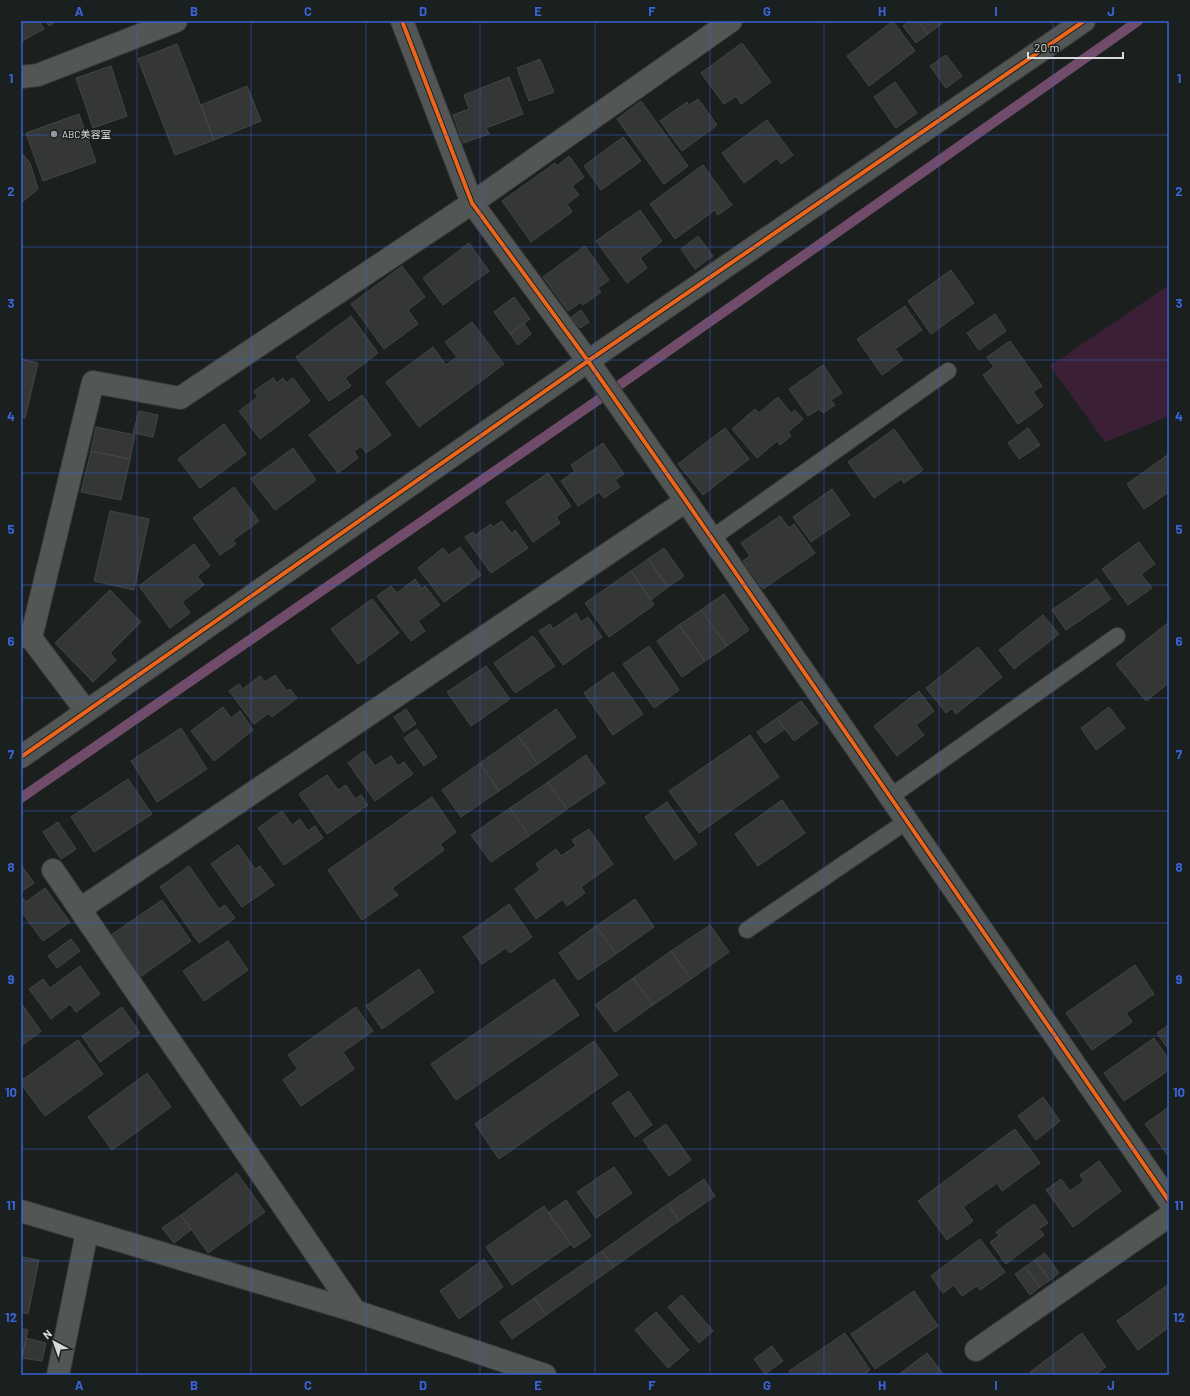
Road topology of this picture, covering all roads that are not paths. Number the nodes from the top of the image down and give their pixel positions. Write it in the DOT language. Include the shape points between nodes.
graph roads {
  1 [pos="176,21"];
  2 [pos="402,21"];
  3 [pos="731,21"];
  4 [pos="1084,21"];
  5 [pos="21,77"];
  6 [pos="472,203"];
  7 [pos="588,361"];
  8 [pos="948,371"];
  9 [pos="686,501"];
  10 [pos="712,538"];
  11 [pos="1117,636"];
  12 [pos="26,637"];
  13 [pos="86,711"];
  14 [pos="21,757"];
  15 [pos="890,797"];
  16 [pos="907,821"];
  17 [pos="53,870"];
  18 [pos="80,909"];
  19 [pos="747,930"];
  20 [pos="1169,1201"];
  21 [pos="21,1211"];
  22 [pos="1169,1216"];
  23 [pos="87,1232"];
  24 [pos="355,1311"];
  25 [pos="976,1350"];
  26 [pos="58,1375"];
  27 [pos="545,1375"];
  1 -- 5 [label="street" via="38,75"];
  2 -- 6 [label="street"];
  3 -- 6 [label="street"];
  4 -- 7 [label="street"];
  6 -- 7 [label="street"];
  6 -- 12 [label="street" via="180,398 93,382"];
  7 -- 9 [label="street"];
  7 -- 13 [label="street"];
  8 -- 10 [label="lane"];
  9 -- 10 [label="street"];
  9 -- 18 [label="street"];
  10 -- 15 [label="street"];
  11 -- 15 [label="lane"];
  12 -- 13 [label="street"];
  13 -- 14 [label="street"];
  15 -- 16 [label="street"];
  16 -- 19 [label="lane"];
  16 -- 20 [label="street"];
  17 -- 18 [label="street"];
  18 -- 24 [label="street"];
  21 -- 23 [label="street"];
  22 -- 25 [label="street"];
  23 -- 24 [label="street"];
  23 -- 26 [label="street"];
  24 -- 27 [label="street"];
}
